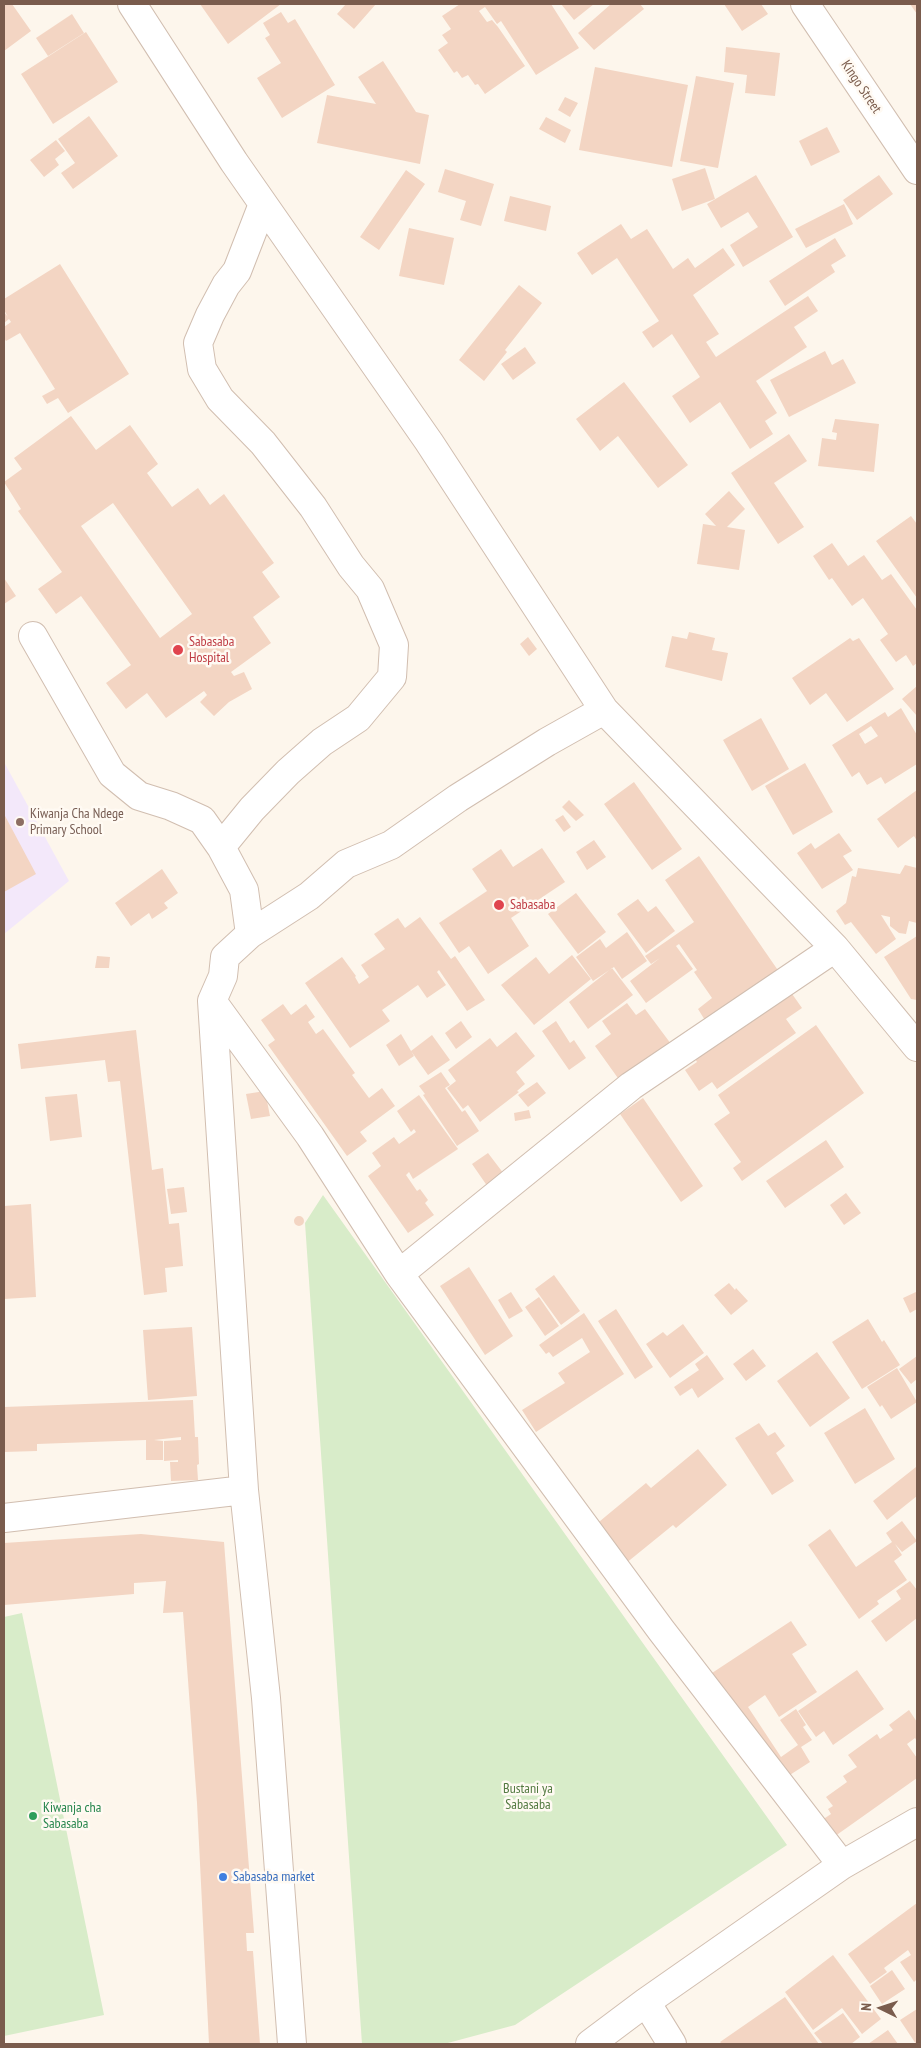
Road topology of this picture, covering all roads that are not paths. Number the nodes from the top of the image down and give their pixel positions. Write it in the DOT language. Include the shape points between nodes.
graph roads {
  1 [pos="132,4"];
  2 [pos="805,4"];
  3 [pos="917,170"];
  4 [pos="264,204"];
  5 [pos="33,636"];
  6 [pos="604,710"];
  7 [pos="222,847"];
  8 [pos="250,934"];
  9 [pos="835,948"];
  10 [pos="212,1001"];
  11 [pos="917,1047"];
  12 [pos="399,1274"];
  13 [pos="244,1490"];
  14 [pos="4,1518"];
  15 [pos="917,1822"];
  16 [pos="842,1865"];
  17 [pos="646,2002"];
  18 [pos="292,2044"];
  19 [pos="590,2044"];
  20 [pos="672,2044"];
  1 -- 4 [label="street"];
  2 -- 3 [label="street, Kingo Street"];
  4 -- 6 [label="street" via="429,442"];
  4 -- 7 [label="street" via="237,271 222,292 198,343 202,369 220,399 263,443 370,589 394,646 392,677 358,718 322,742 288,772 252,809"];
  5 -- 7 [label="street" via="112,774 139,796 202,820"];
  6 -- 8 [label="street" via="458,798 391,845 346,864 309,896"];
  6 -- 9 [label="street"];
  7 -- 8 [label="street" via="244,890"];
  8 -- 10 [label="street" via="226,957 223,976"];
  9 -- 11 [label="street"];
  9 -- 12 [label="street" via="631,1086"];
  10 -- 12 [label="street" via="310,1136"];
  10 -- 13 [label="street"];
  12 -- 16 [label="street" via="661,1630"];
  13 -- 14 [label="street"];
  13 -- 18 [label="street" via="266,1698"];
  15 -- 16 [label="street"];
  16 -- 17 [label="street"];
  17 -- 19 [label="street"];
  17 -- 20 [label="street"];
}
